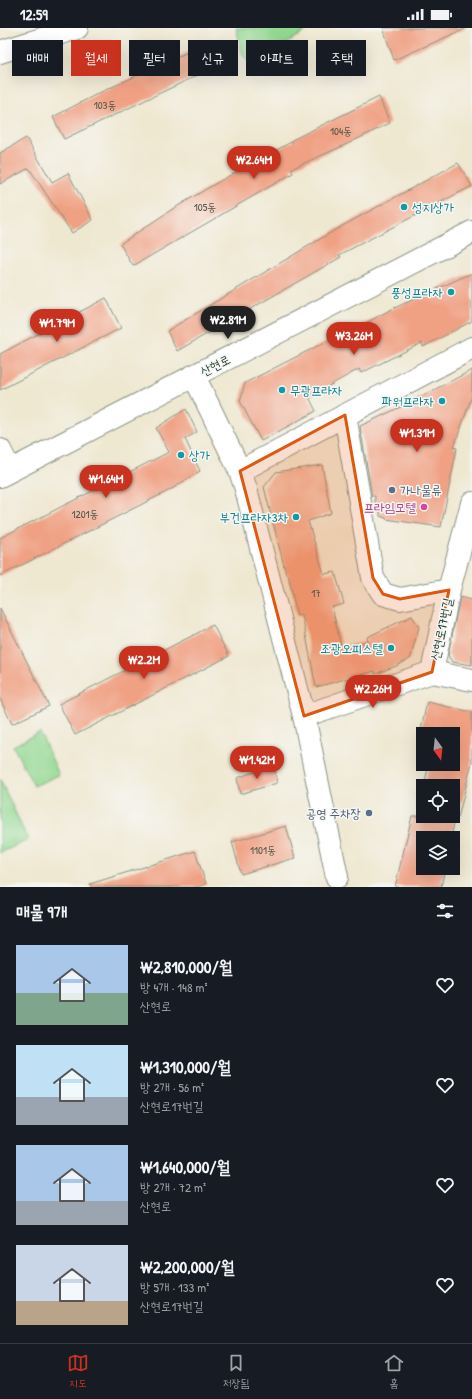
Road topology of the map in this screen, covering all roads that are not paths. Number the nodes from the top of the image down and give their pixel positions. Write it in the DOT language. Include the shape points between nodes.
graph roads {
  1 [pos="77,28"];
  2 [pos="0,52"];
  3 [pos="472,232"];
  4 [pos="472,348"];
  5 [pos="193,376"];
  6 [pos="345,416"];
  7 [pos="0,450"];
  8 [pos="240,471"];
  9 [pos="5,473"];
  10 [pos="472,503"];
  11 [pos="449,590"];
  12 [pos="432,672"];
  13 [pos="472,680"];
  14 [pos="304,716"];
  15 [pos="337,877"];
  1 -- 2 [label="street"];
  3 -- 5 [label="street, 산현로"];
  4 -- 6 [label="street"];
  5 -- 8 [label="street"];
  5 -- 9 [label="street, 산현로"];
  6 -- 8 [label="street"];
  6 -- 11 [label="street" via="373,578 383,594 400,599"];
  7 -- 9 [label="street"];
  8 -- 14 [label="street"];
  10 -- 11 [label="street, 산현로17번길"];
  11 -- 12 [label="street, 산현로17번길"];
  12 -- 13 [label="street"];
  12 -- 14 [label="street, 산현로17번길"];
  14 -- 15 [label="street"];
}
